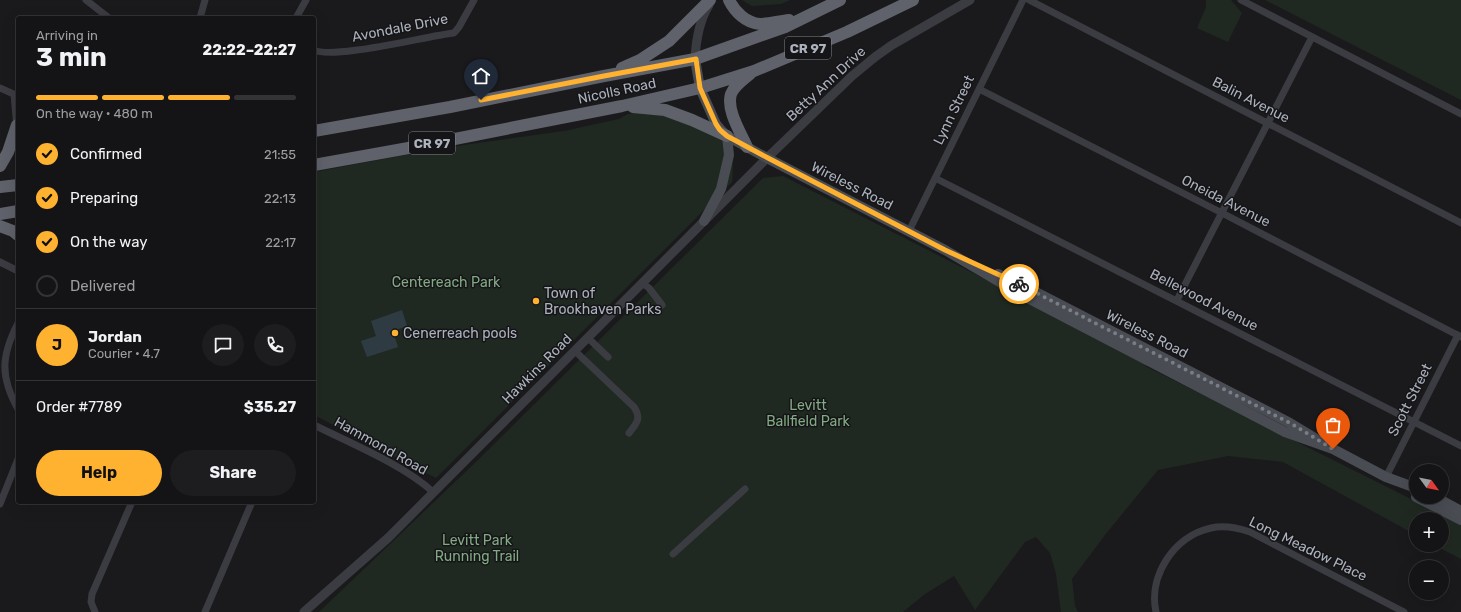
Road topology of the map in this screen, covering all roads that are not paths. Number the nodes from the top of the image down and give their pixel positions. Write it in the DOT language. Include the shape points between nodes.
graph roads {
  1 [pos="86,0"];
  2 [pos="205,0"];
  3 [pos="306,0"];
  4 [pos="474,0"];
  5 [pos="711,0"];
  6 [pos="729,0"];
  7 [pos="840,0"];
  8 [pos="913,0"];
  9 [pos="970,0"];
  10 [pos="1023,0"];
  11 [pos="1029,0"];
  12 [pos="1241,0"];
  13 [pos="106,16"];
  14 [pos="201,16"];
  15 [pos="297,16"];
  16 [pos="802,19"];
  17 [pos="1312,37"];
  18 [pos="316,51"];
  19 [pos="696,59"];
  20 [pos="754,71"];
  21 [pos="604,76"];
  22 [pos="0,88"];
  23 [pos="700,88"];
  24 [pos="979,89"];
  25 [pos="16,96"];
  26 [pos="622,106"];
  27 [pos="1461,114"];
  28 [pos="1268,123"];
  29 [pos="316,131"];
  30 [pos="16,134"];
  31 [pos="727,136"];
  32 [pos="748,147"];
  33 [pos="768,158"];
  34 [pos="316,165"];
  35 [pos="0,166"];
  36 [pos="935,178"];
  37 [pos="16,185"];
  38 [pos="0,187"];
  39 [pos="16,211"];
  40 [pos="1222,213"];
  41 [pos="0,214"];
  42 [pos="704,221"];
  43 [pos="1461,223"];
  44 [pos="0,226"];
  45 [pos="909,230"];
  46 [pos="16,233"];
  47 [pos="0,262"];
  48 [pos="16,270"];
  49 [pos="642,283"];
  50 [pos="1177,300"];
  51 [pos="662,305"];
  52 [pos="16,326"];
  53 [pos="1459,336"];
  54 [pos="588,338"];
  55 [pos="575,351"];
  56 [pos="608,357"];
  57 [pos="0,382"];
  58 [pos="16,407"];
  59 [pos="1414,422"];
  60 [pos="316,426"];
  61 [pos="629,433"];
  62 [pos="1461,446"];
  63 [pos="16,464"];
  64 [pos="1386,477"];
  65 [pos="1409,485"];
  66 [pos="745,489"];
  67 [pos="433,492"];
  68 [pos="1409,492"];
  69 [pos="0,504"];
  70 [pos="131,504"];
  71 [pos="251,504"];
  72 [pos="1430,504"];
  73 [pos="1448,504"];
  74 [pos="1461,511"];
  75 [pos="1461,520"];
  76 [pos="673,554"];
  77 [pos="95,612"];
  78 [pos="205,612"];
  79 [pos="304,612"];
  80 [pos="1156,612"];
  81 [pos="1404,612"];
  1 -- 13 [label="street"];
  2 -- 14 [label="street"];
  3 -- 15 [label="street"];
  4 -- 18 [label="street, Avondale Drive" via="454,33 344,52 324,54"];
  5 -- 19 [label="street" via="696,40"];
  5 -- 21 [label="highway" via="669,41 640,60"];
  6 -- 16 [label="highway" via="734,10 742,17 760,24"];
  7 -- 16 [label="highway, Nicolls Road / CR 97"];
  8 -- 20 [label="highway, Nicolls Road / CR 97" via="847,32"];
  9 -- 33 [label="street, Betty Ann Drive" via="892,45 866,64"];
  10 -- 24 [label="street, Lynn Street"];
  11 -- 28 [label="street, Balin Avenue"];
  12 -- 17 [label="street"];
  16 -- 19 [label="highway, Nicolls Road / CR 97"];
  17 -- 27 [label="street"];
  17 -- 28 [label="street"];
  19 -- 21 [label="highway, Nicolls Road / CR 97"];
  19 -- 23 [label="main road"];
  20 -- 23 [label="highway, Nicolls Road / CR 97"];
  20 -- 32 [label="highway" via="738,84 731,94 730,104 734,120"];
  21 -- 29 [label="highway, Nicolls Road / CR 97"];
  22 -- 25 [label="street"];
  23 -- 26 [label="highway, Nicolls Road / CR 97"];
  23 -- 31 [label="main road" via="716,124"];
  24 -- 36 [label="street, Lynn Street"];
  24 -- 40 [label="street, Oneida Avenue"];
  26 -- 31 [label="highway" via="665,110"];
  26 -- 34 [label="highway, Nicolls Road / CR 97"];
  28 -- 40 [label="street"];
  28 -- 43 [label="street, Balin Avenue"];
  30 -- 35 [label="highway"];
  31 -- 32 [label="main road"];
  31 -- 42 [label="main road" via="729,155 722,189"];
  32 -- 33 [label="main road"];
  33 -- 42 [label="street, Hawkins Road"];
  33 -- 45 [label="main road, Wireless Road"];
  36 -- 45 [label="street, Lynn Street"];
  36 -- 50 [label="street, Bellewood Avenue"];
  37 -- 38 [label="highway"];
  39 -- 41 [label="highway"];
  40 -- 50 [label="street"];
  40 -- 53 [label="street, Oneida Avenue"];
  42 -- 49 [label="street, Hawkins Road"];
  44 -- 46 [label="highway"];
  45 -- 64 [label="main road, Wireless Road" via="1290,423"];
  47 -- 48 [label="street"];
  49 -- 51 [label="street"];
  49 -- 54 [label="street, Hawkins Road"];
  50 -- 59 [label="street, Bellewood Avenue"];
  52 -- 57 [label="street" via="0,362"];
  53 -- 59 [label="street, Scott Street"];
  54 -- 55 [label="street, Hawkins Road"];
  54 -- 56 [label="street"];
  55 -- 61 [label="street" via="638,412 638,421"];
  55 -- 67 [label="street, Hawkins Road"];
  57 -- 58 [label="street"];
  59 -- 62 [label="street, Bellewood Avenue"];
  59 -- 64 [label="street, Scott Street"];
  60 -- 67 [label="street, Hammond Road" via="395,466"];
  63 -- 69 [label="street"];
  64 -- 65 [label="main road, Wireless Road"];
  64 -- 68 [label="main road, Wireless Road"];
  66 -- 76 [label="street"];
  67 -- 79 [label="street, Hawkins Road" via="388,538"];
  70 -- 77 [label="street" via="92,594 91,602"];
  71 -- 78 [label="street"];
  72 -- 75 [label="main road, Wireless Road"];
  73 -- 74 [label="main road"];
  80 -- 81 [label="street, Long Meadow Place" via="1156,582 1169,556 1187,538 1219,527 1250,532"];
}
